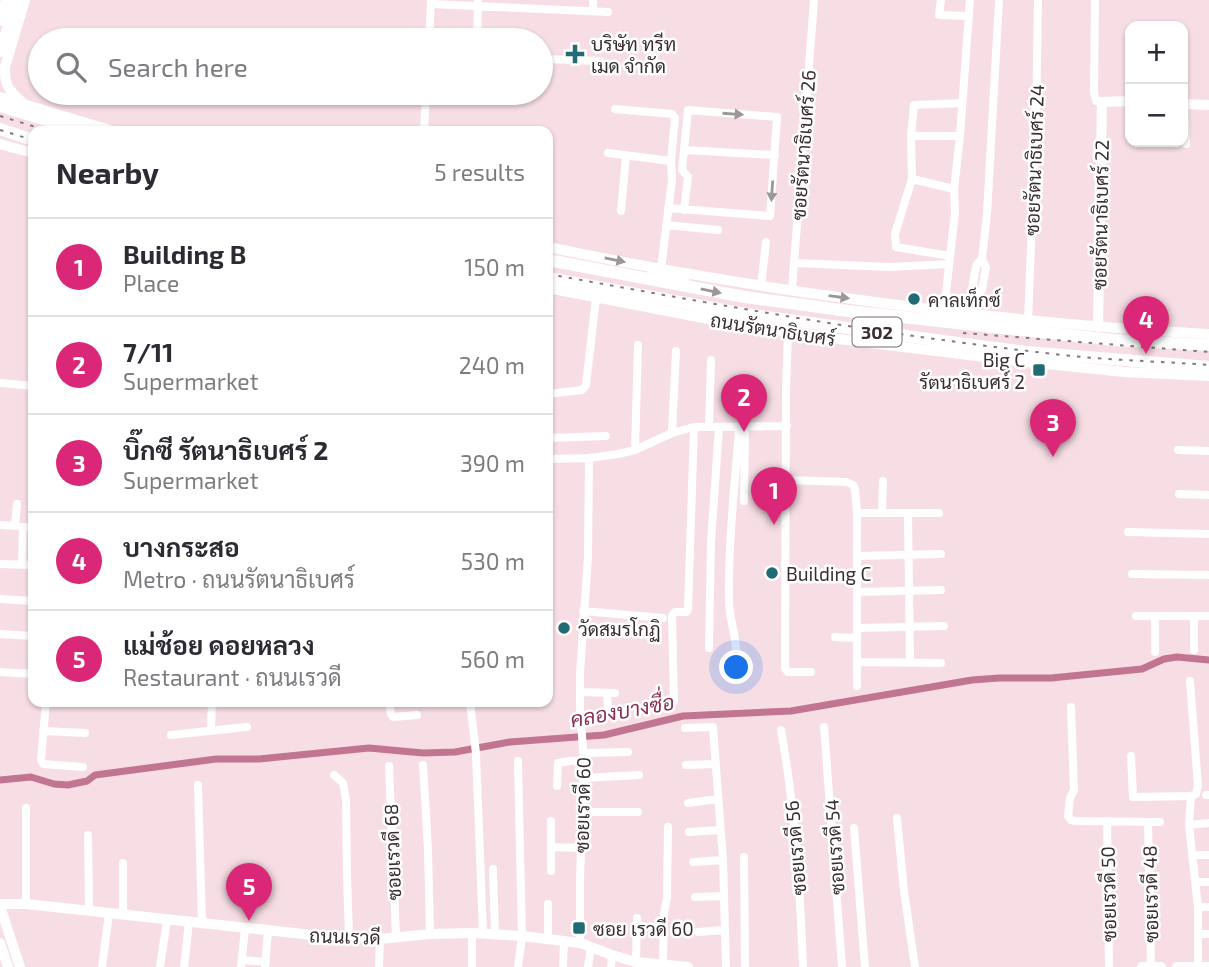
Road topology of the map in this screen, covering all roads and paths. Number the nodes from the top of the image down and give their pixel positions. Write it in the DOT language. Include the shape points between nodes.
graph roads {
  1 [pos="6,0"];
  2 [pos="15,0"];
  3 [pos="25,0"];
  4 [pos="565,0"];
  5 [pos="593,0"];
  6 [pos="814,0"];
  7 [pos="941,0"];
  8 [pos="970,0"];
  9 [pos="999,0"];
  10 [pos="1038,0"];
  11 [pos="1095,0"];
  12 [pos="431,2"];
  13 [pos="478,3"];
  14 [pos="565,10"];
  15 [pos="593,11"];
  16 [pos="608,12"];
  17 [pos="968,16"];
  18 [pos="0,21"];
  19 [pos="430,28"];
  20 [pos="477,28"];
  21 [pos="0,52"];
  22 [pos="553,59"];
  23 [pos="600,61"];
  24 [pos="3,69"];
  25 [pos="0,97"];
  26 [pos="1125,101"];
  27 [pos="962,103"];
  28 [pos="1102,103"];
  29 [pos="1188,104"];
  30 [pos="24,105"];
  31 [pos="425,105"];
  32 [pos="1209,105"];
  33 [pos="0,106"];
  34 [pos="615,109"];
  35 [pos="66,126"];
  36 [pos="96,126"];
  37 [pos="424,126"];
  38 [pos="0,129"];
  39 [pos="911,136"];
  40 [pos="960,136"];
  41 [pos="28,138"];
  42 [pos="1,144"];
  43 [pos="684,150"];
  44 [pos="28,152"];
  45 [pos="608,153"];
  46 [pos="626,155"];
  47 [pos="775,155"];
  48 [pos="671,161"];
  49 [pos="912,178"];
  50 [pos="954,189"];
  51 [pos="668,208"];
  52 [pos="684,210"];
  53 [pos="621,211"];
  54 [pos="666,225"];
  55 [pos="718,230"];
  56 [pos="766,243"];
  57 [pos="553,248"];
  58 [pos="949,260"];
  59 [pos="553,261"];
  60 [pos="794,263"];
  61 [pos="661,269"];
  62 [pos="625,274"];
  63 [pos="687,274"];
  64 [pos="553,279"];
  65 [pos="761,286"];
  66 [pos="553,289"];
  67 [pos="792,290"];
  68 [pos="596,298"];
  69 [pos="661,300"];
  70 [pos="944,312"];
  71 [pos="971,315"];
  72 [pos="724,321"];
  73 [pos="1028,321"];
  74 [pos="1098,327"];
  75 [pos="788,332"];
  76 [pos="1209,334"];
  77 [pos="638,345"];
  78 [pos="1209,345"];
  79 [pos="676,351"];
  80 [pos="711,360"];
  81 [pos="1209,367"];
  82 [pos="1209,376"];
  83 [pos="0,383"];
  84 [pos="28,386"];
  85 [pos="553,393"];
  86 [pos="709,426"];
  87 [pos="719,426"];
  88 [pos="787,426"];
  89 [pos="694,427"];
  90 [pos="742,428"];
  91 [pos="672,433"];
  92 [pos="606,436"];
  93 [pos="553,438"];
  94 [pos="635,450"];
  95 [pos="1178,450"];
  96 [pos="1209,451"];
  97 [pos="589,458"];
  98 [pos="553,459"];
  99 [pos="786,480"];
  100 [pos="883,481"];
  101 [pos="1179,494"];
  102 [pos="1209,495"];
  103 [pos="744,501"];
  104 [pos="17,504"];
  105 [pos="857,513"];
  106 [pos="882,513"];
  107 [pos="908,513"];
  108 [pos="939,513"];
  109 [pos="0,525"];
  110 [pos="26,527"];
  111 [pos="1128,532"];
  112 [pos="1209,534"];
  113 [pos="941,554"];
  114 [pos="909,555"];
  115 [pos="857,556"];
  116 [pos="0,564"];
  117 [pos="22,564"];
  118 [pos="28,565"];
  119 [pos="1132,574"];
  120 [pos="1209,575"];
  121 [pos="941,590"];
  122 [pos="909,591"];
  123 [pos="857,592"];
  124 [pos="0,599"];
  125 [pos="28,601"];
  126 [pos="583,611"];
  127 [pos="1136,615"];
  128 [pos="1155,616"];
  129 [pos="1194,616"];
  130 [pos="1209,616"];
  131 [pos="663,618"];
  132 [pos="944,626"];
  133 [pos="909,627"];
  134 [pos="858,628"];
  135 [pos="0,634"];
  136 [pos="28,636"];
  137 [pos="835,637"];
  138 [pos="857,638"];
  139 [pos="709,648"];
  140 [pos="736,648"];
  141 [pos="1194,650"];
  142 [pos="1155,652"];
  143 [pos="857,663"];
  144 [pos="910,663"];
  145 [pos="941,663"];
  146 [pos="0,672"];
  147 [pos="811,672"];
  148 [pos="28,674"];
  149 [pos="1190,681"];
  150 [pos="857,686"];
  151 [pos="580,692"];
  152 [pos="674,701"];
  153 [pos="45,707"];
  154 [pos="212,707"];
  155 [pos="389,707"];
  156 [pos="471,707"];
  157 [pos="1071,707"];
  158 [pos="608,711"];
  159 [pos="417,715"];
  160 [pos="247,727"];
  161 [pos="824,727"];
  162 [pos="685,728"];
  163 [pos="211,730"];
  164 [pos="781,730"];
  165 [pos="43,731"];
  166 [pos="85,733"];
  167 [pos="171,735"];
  168 [pos="628,752"];
  169 [pos="584,756"];
  170 [pos="1131,756"];
  171 [pos="518,761"];
  172 [pos="716,764"];
  173 [pos="423,765"];
  174 [pos="686,765"];
  175 [pos="389,766"];
  176 [pos="83,767"];
  177 [pos="334,775"];
  178 [pos="639,775"];
  179 [pos="584,778"];
  180 [pos="198,785"];
  181 [pos="557,786"];
  182 [pos="1191,796"];
  183 [pos="718,799"];
  184 [pos="688,803"];
  185 [pos="26,808"];
  186 [pos="638,812"];
  187 [pos="583,813"];
  188 [pos="897,818"];
  189 [pos="551,821"];
  190 [pos="1107,821"];
  191 [pos="1148,822"];
  192 [pos="1160,822"];
  193 [pos="1209,823"];
  194 [pos="1189,825"];
  195 [pos="668,827"];
  196 [pos="854,828"];
  197 [pos="720,830"];
  198 [pos="689,832"];
  199 [pos="88,835"];
  200 [pos="551,847"];
  201 [pos="582,848"];
  202 [pos="1194,855"];
  203 [pos="1209,855"];
  204 [pos="744,856"];
  205 [pos="723,860"];
  206 [pos="693,862"];
  207 [pos="123,863"];
  208 [pos="493,869"];
  209 [pos="551,871"];
  210 [pos="1196,882"];
  211 [pos="1209,882"];
  212 [pos="723,896"];
  213 [pos="695,897"];
  214 [pos="26,904"];
  215 [pos="548,904"];
  216 [pos="0,905"];
  217 [pos="1209,907"];
  218 [pos="1198,908"];
  219 [pos="89,911"];
  220 [pos="109,913"];
  221 [pos="123,915"];
  222 [pos="637,918"];
  223 [pos="167,920"];
  224 [pos="189,922"];
  225 [pos="202,924"];
  226 [pos="246,929"];
  227 [pos="724,930"];
  228 [pos="268,931"];
  229 [pos="698,932"];
  230 [pos="477,933"];
  231 [pos="430,934"];
  232 [pos="495,934"];
  233 [pos="1198,934"];
  234 [pos="1209,934"];
  235 [pos="522,936"];
  236 [pos="349,937"];
  237 [pos="396,937"];
  238 [pos="380,939"];
  239 [pos="548,940"];
  240 [pos="564,941"];
  241 [pos="586,945"];
  242 [pos="1,950"];
  243 [pos="612,955"];
  244 [pos="636,962"];
  245 [pos="241,963"];
  246 [pos="265,965"];
  247 [pos="663,965"];
  248 [pos="8,967"];
  249 [pos="20,967"];
  250 [pos="102,967"];
  251 [pos="160,967"];
  252 [pos="184,967"];
  253 [pos="379,967"];
  254 [pos="472,967"];
  255 [pos="519,967"];
  256 [pos="563,967"];
  257 [pos="588,967"];
  258 [pos="611,967"];
  259 [pos="688,967"];
  260 [pos="726,967"];
  261 [pos="745,967"];
  262 [pos="803,967"];
  263 [pos="842,967"];
  264 [pos="864,967"];
  265 [pos="915,967"];
  266 [pos="1109,967"];
  267 [pos="1142,967"];
  268 [pos="1151,967"];
  269 [pos="1161,967"];
  270 [pos="1177,967"];
  271 [pos="1198,967"];
  272 [pos="1209,967"];
  1 -- 18 [label="main road"];
  2 -- 21 [label="main road"];
  3 -- 24 [label="main road"];
  4 -- 14 [label="street"];
  5 -- 15 [label="street"];
  6 -- 60 [label="street, ซอยรัตนาธิเบศร์ 26"];
  7 -- 17 [label="street" via="939,15"];
  8 -- 17 [label="street"];
  9 -- 71 [label="street" via="986,214"];
  10 -- 73 [label="street, ซอยรัตนาธิเบศร์ 24"];
  11 -- 28 [label="street, ซอยรัตนาธิเบศร์ 22" via="1094,92 1096,101"];
  12 -- 13 [label="street"];
  12 -- 19 [label="street"];
  13 -- 14 [label="street"];
  13 -- 20 [label="street"];
  14 -- 15 [label="street"];
  15 -- 16 [label="street"];
  17 -- 27 [label="street"];
  22 -- 23 [label="street"];
  24 -- 30 [label="main road" via="10,92"];
  25 -- 30 [label="main road"];
  26 -- 28 [label="street"];
  27 -- 39 [label="street" via="914,105"];
  27 -- 40 [label="street"];
  28 -- 74 [label="street, ซอยรัตนาธิเบศร์ 22"];
  29 -- 32 [label="street"];
  30 -- 36 [label="main road"];
  31 -- 37 [label="street"];
  33 -- 35 [label="main road"];
  34 -- 48 [label="street" via="674,116"];
  38 -- 41 [label="main road"];
  39 -- 40 [label="street"];
  39 -- 49 [label="street"];
  40 -- 50 [label="street"];
  42 -- 44 [label="main road"];
  43 -- 47 [label="street"];
  43 -- 47 [label="street, one-way" via="688,110 777,117"];
  43 -- 52 [label="street" via="682,170 688,177"];
  45 -- 46 [label="street"];
  46 -- 48 [label="street"];
  46 -- 53 [label="street"];
  47 -- 52 [label="street, one-way" via="770,216"];
  48 -- 51 [label="street"];
  49 -- 50 [label="street"];
  49 -- 58 [label="street" via="895,245"];
  50 -- 58 [label="street" via="956,212"];
  51 -- 52 [label="street"];
  51 -- 54 [label="street"];
  54 -- 55 [label="street"];
  54 -- 61 [label="street"];
  56 -- 65 [label="street"];
  57 -- 61 [label="main road, 302, one-way"];
  58 -- 60 [label="street" via="890,267"];
  58 -- 70 [label="street"];
  59 -- 62 [label="main road, ถนนรัตนาธิเบศร์ / 302"];
  60 -- 67 [label="street, ซอยรัตนาธิเบศร์ 26"];
  61 -- 63 [label="main road, 302"];
  62 -- 63 [label="main road"];
  62 -- 78 [label="main road, ถนนรัตนาธิเบศร์ / 302, one-way" via="848,312"];
  63 -- 65 [label="main road, 302"];
  64 -- 69 [label="main road, ถนนรัตนาธิเบศร์ / 302"];
  65 -- 67 [label="main road, 302"];
  66 -- 68 [label="main road, ถนนรัตนาธิเบศร์ / 302"];
  67 -- 70 [label="main road, 302, one-way"];
  68 -- 72 [label="main road, ถนนรัตนาธิเบศร์ / 302"];
  68 -- 85 [label="street" via="586,385 582,390"];
  69 -- 72 [label="main road"];
  69 -- 81 [label="main road, ถนนรัตนาธิเบศร์ / 302" via="1026,352"];
  70 -- 71 [label="main road, 302"];
  71 -- 73 [label="main road, 302"];
  72 -- 75 [label="main road, ถนนรัตนาธิเบศร์ / 302"];
  73 -- 74 [label="main road, 302"];
  74 -- 76 [label="main road, 302"];
  75 -- 82 [label="main road, ถนนรัตนาธิเบศร์ / 302" via="1124,372"];
  75 -- 88 [label="street"];
  77 -- 94 [label="street"];
  79 -- 91 [label="street"];
  80 -- 86 [label="street"];
  83 -- 84 [label="street"];
  86 -- 87 [label="street"];
  86 -- 89 [label="street"];
  87 -- 90 [label="street"];
  87 -- 139 [label="street"];
  88 -- 90 [label="street"];
  88 -- 99 [label="street"];
  89 -- 91 [label="street"];
  89 -- 152 [label="street" via="688,609 672,616"];
  90 -- 103 [label="street"];
  90 -- 140 [label="street" via="729,602"];
  91 -- 94 [label="street"];
  92 -- 93 [label="street"];
  94 -- 97 [label="street"];
  95 -- 96 [label="street"];
  97 -- 98 [label="street"];
  97 -- 126 [label="street, ซอยเรวดี 60"];
  99 -- 105 [label="street" via="847,482 855,489"];
  99 -- 147 [label="street" via="785,668 788,673"];
  100 -- 106 [label="street"];
  101 -- 102 [label="street"];
  104 -- 110 [label="street"];
  105 -- 106 [label="street"];
  105 -- 115 [label="street"];
  106 -- 107 [label="street"];
  107 -- 108 [label="street"];
  107 -- 114 [label="street"];
  109 -- 110 [label="street"];
  110 -- 117 [label="street"];
  111 -- 112 [label="street"];
  113 -- 114 [label="street"];
  114 -- 115 [label="street"];
  114 -- 122 [label="street"];
  115 -- 123 [label="street"];
  116 -- 117 [label="street"];
  117 -- 118 [label="street"];
  119 -- 120 [label="street"];
  121 -- 122 [label="street"];
  122 -- 123 [label="street"];
  122 -- 133 [label="street"];
  123 -- 134 [label="street"];
  124 -- 125 [label="street"];
  126 -- 131 [label="street"];
  126 -- 151 [label="street, ซอยเรวดี 60"];
  127 -- 128 [label="street"];
  128 -- 129 [label="street"];
  128 -- 142 [label="street"];
  129 -- 130 [label="street"];
  129 -- 141 [label="street"];
  132 -- 133 [label="street"];
  133 -- 134 [label="street"];
  133 -- 144 [label="street"];
  134 -- 138 [label="street"];
  135 -- 136 [label="street"];
  137 -- 138 [label="street"];
  138 -- 143 [label="street"];
  143 -- 144 [label="street"];
  143 -- 150 [label="street"];
  144 -- 145 [label="street"];
  146 -- 148 [label="street"];
  149 -- 182 [label="street" via="1198,786"];
  151 -- 158 [label="street" via="611,693"];
  151 -- 169 [label="street, ซอยเรวดี 60"];
  153 -- 165 [label="street"];
  154 -- 163 [label="street"];
  155 -- 159 [label="street" via="393,717"];
  156 -- 230 [label="street" via="476,754"];
  157 -- 190 [label="street" via="1074,790 1068,816 1075,821"];
  160 -- 163 [label="street"];
  161 -- 263 [label="street, ซอยเรวดี 54"];
  162 -- 172 [label="street" via="713,727"];
  163 -- 167 [label="street"];
  164 -- 262 [label="street, ซอยเรวดี 56" via="798,867"];
  165 -- 166 [label="street"];
  165 -- 176 [label="street" via="43,764"];
  168 -- 169 [label="street"];
  169 -- 179 [label="street, ซอยเรวดี 60"];
  169 -- 181 [label="street" via="558,764"];
  170 -- 182 [label="street" via="1133,797"];
  171 -- 235 [label="street"];
  172 -- 174 [label="street"];
  172 -- 183 [label="street"];
  173 -- 231 [label="street"];
  175 -- 237 [label="street, ซอยเรวดี 68"];
  177 -- 236 [label="street" via="343,783 346,800"];
  178 -- 179 [label="street"];
  179 -- 187 [label="street, ซอยเรวดี 60"];
  180 -- 225 [label="street"];
  182 -- 194 [label="street"];
  183 -- 184 [label="street"];
  183 -- 197 [label="street"];
  185 -- 214 [label="street"];
  186 -- 187 [label="street"];
  187 -- 201 [label="street, ซอยเรวดี 60"];
  188 -- 265 [label="street"];
  189 -- 200 [label="street"];
  190 -- 191 [label="street"];
  190 -- 266 [label="street, ซอยเรวดี 50"];
  191 -- 192 [label="street"];
  191 -- 268 [label="street, ซอยเรวดี 48"];
  193 -- 194 [label="street"];
  194 -- 202 [label="street"];
  195 -- 247 [label="street"];
  196 -- 264 [label="street"];
  197 -- 198 [label="street"];
  197 -- 205 [label="street"];
  199 -- 219 [label="street"];
  200 -- 201 [label="street"];
  200 -- 209 [label="street"];
  201 -- 241 [label="street, ซอยเรวดี 60"];
  202 -- 203 [label="street"];
  202 -- 210 [label="street"];
  204 -- 261 [label="street"];
  205 -- 206 [label="street"];
  205 -- 212 [label="street"];
  207 -- 221 [label="street"];
  208 -- 232 [label="street"];
  210 -- 211 [label="street"];
  210 -- 218 [label="street"];
  212 -- 213 [label="street"];
  212 -- 227 [label="street"];
  214 -- 216 [label="street, ถนนเรวดี"];
  214 -- 219 [label="street, ถนนเรวดี"];
  215 -- 239 [label="street"];
  216 -- 249 [label="main road"];
  217 -- 218 [label="street"];
  218 -- 233 [label="street"];
  219 -- 220 [label="street, ถนนเรวดี"];
  220 -- 221 [label="street, ถนนเรวดี"];
  220 -- 250 [label="street"];
  221 -- 223 [label="street, ถนนเรวดี"];
  222 -- 244 [label="street"];
  223 -- 224 [label="street, ถนนเรวดี"];
  223 -- 251 [label="street"];
  224 -- 225 [label="street, ถนนเรวดี"];
  224 -- 252 [label="street"];
  225 -- 226 [label="street, ถนนเรวดี"];
  226 -- 228 [label="street, ถนนเรวดี"];
  226 -- 245 [label="street"];
  227 -- 229 [label="street"];
  227 -- 260 [label="street"];
  228 -- 236 [label="street, ถนนเรวดี"];
  228 -- 246 [label="street"];
  230 -- 231 [label="street, ถนนเรวดี"];
  230 -- 232 [label="street, ถนนเรวดี"];
  230 -- 254 [label="street"];
  231 -- 237 [label="street, ถนนเรวดี"];
  232 -- 235 [label="street, ถนนเรวดี"];
  233 -- 234 [label="street"];
  233 -- 271 [label="street"];
  235 -- 239 [label="street, ถนนเรวดี"];
  235 -- 255 [label="street"];
  236 -- 238 [label="street, ถนนเรวดี"];
  237 -- 238 [label="street, ถนนเรวดี"];
  238 -- 253 [label="street"];
  239 -- 240 [label="street, ถนนเรวดี"];
  240 -- 241 [label="street, ถนนเรวดี"];
  240 -- 256 [label="street"];
  241 -- 243 [label="street, ถนนเรวดี"];
  241 -- 257 [label="street, ซอยเรวดี 60"];
  242 -- 248 [label="main road"];
  243 -- 244 [label="street, ถนนเรวดี"];
  243 -- 258 [label="street"];
  244 -- 247 [label="street, ถนนเรวดี"];
  245 -- 246 [label="street"];
  247 -- 259 [label="street, ถนนเรวดี"];
  267 -- 268 [label="street"];
  268 -- 269 [label="street"];
  270 -- 271 [label="street"];
  271 -- 272 [label="street"];
}
